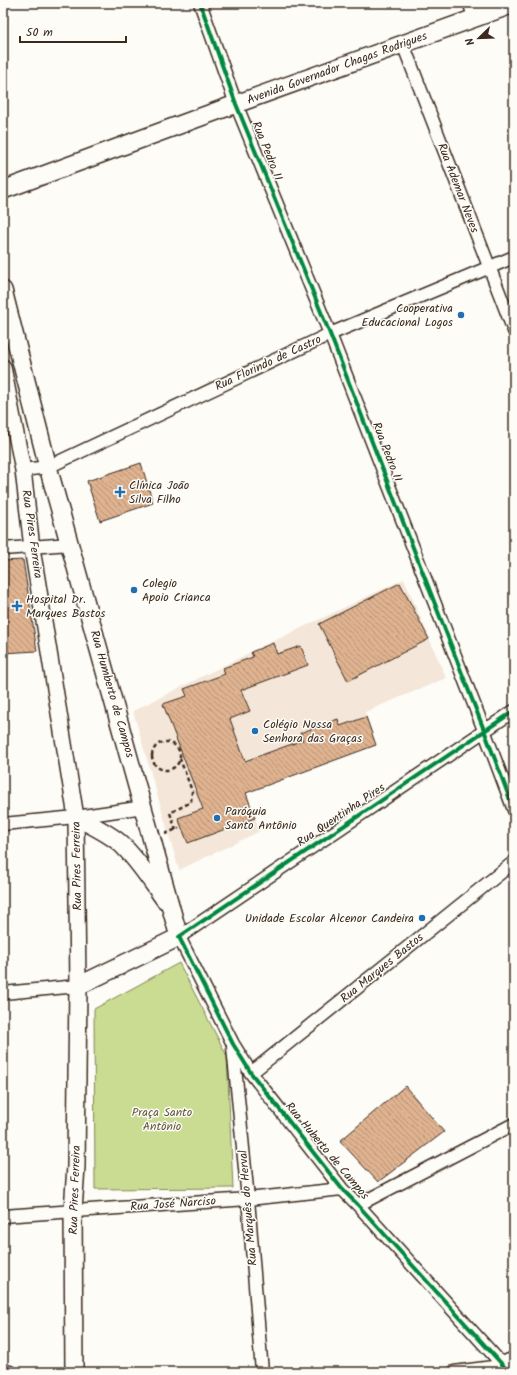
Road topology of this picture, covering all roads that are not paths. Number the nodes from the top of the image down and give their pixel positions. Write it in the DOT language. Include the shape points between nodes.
graph roads {
  1 [pos="200,3"];
  2 [pos="514,4"];
  3 [pos="474,10"];
  4 [pos="403,44"];
  5 [pos="236,104"];
  6 [pos="3,190"];
  7 [pos="514,258"];
  8 [pos="489,268"];
  9 [pos="3,290"];
  10 [pos="514,331"];
  11 [pos="330,334"];
  12 [pos="3,367"];
  13 [pos="48,467"];
  14 [pos="23,470"];
  15 [pos="70,544"];
  16 [pos="32,548"];
  17 [pos="3,549"];
  18 [pos="514,710"];
  19 [pos="484,730"];
  20 [pos="144,807"];
  21 [pos="514,810"];
  22 [pos="76,817"];
  23 [pos="3,824"];
  24 [pos="514,862"];
  25 [pos="171,909"];
  26 [pos="179,937"];
  27 [pos="78,986"];
  28 [pos="3,993"];
  29 [pos="232,1044"];
  30 [pos="251,1073"];
  31 [pos="514,1124"];
  32 [pos="342,1189"];
  33 [pos="248,1199"];
  34 [pos="358,1205"];
  35 [pos="73,1211"];
  36 [pos="3,1216"];
  37 [pos="514,1358"];
  38 [pos="506,1368"];
  39 [pos="3,1371"];
  40 [pos="10,1372"];
  41 [pos="74,1372"];
  42 [pos="262,1372"];
  43 [pos="454,1372"];
  1 -- 5 [label="street, Rua Pedro II"];
  2 -- 3 [label="main road, Avenida Governador Chagas Rodrigues"];
  3 -- 4 [label="main road, Avenida Governador Chagas Rodrigues"];
  4 -- 5 [label="main road, Avenida Governador Chagas Rodrigues"];
  4 -- 8 [label="street, Rua Ademar Neves"];
  5 -- 6 [label="main road, Avenida Governador Chagas Rodrigues"];
  5 -- 11 [label="street, Rua Pedro II"];
  7 -- 8 [label="street, Rua Florindo de Castro"];
  8 -- 10 [label="street, Rua Ademar Neves"];
  8 -- 11 [label="street, Rua Florindo de Castro"];
  9 -- 13 [label="main road, Rua Humberto de Campos"];
  11 -- 13 [label="street, Rua Florindo de Castro"];
  11 -- 19 [label="street, Rua Pedro II"];
  12 -- 14 [label="street, Rua Pires Ferreira"];
  13 -- 14 [label="street, Rua Florindo de Castro"];
  13 -- 15 [label="main road, Rua Humberto de Campos"];
  14 -- 16 [label="street, Rua Pires Ferreira"];
  15 -- 16 [label="street"];
  15 -- 20 [label="main road, Rua Humberto de Campos"];
  16 -- 17 [label="street"];
  16 -- 22 [label="street, Rua Pires Ferreira"];
  18 -- 19 [label="street, Rua Quentinha Pires"];
  19 -- 21 [label="street, Rua Pedro II"];
  19 -- 26 [label="street, Rua Quentinha Pires"];
  20 -- 22 [label="street"];
  20 -- 25 [label="main road, Rua Humberto de Campos"];
  22 -- 23 [label="street"];
  22 -- 25 [label="main road" via="120,843 132,855"];
  22 -- 27 [label="street, Rua Pires Ferreira"];
  24 -- 30 [label="street, Rua Marques Bastos"];
  25 -- 26 [label="main road, Rua Humberto de Campos"];
  26 -- 27 [label="main road"];
  26 -- 29 [label="street, Rua Huberto de Campos"];
  27 -- 28 [label="street"];
  27 -- 35 [label="main road, Rua Pires Ferreira"];
  29 -- 30 [label="street, Rua Huberto de Campos"];
  29 -- 33 [label="street, Rua Marquês do Herval"];
  30 -- 32 [label="street, Rua Huberto de Campos"];
  31 -- 34 [label="street"];
  32 -- 33 [label="street, Rua José Narciso"];
  32 -- 34 [label="street, Rua Huberto de Campos"];
  33 -- 35 [label="street, Rua José Narciso"];
  33 -- 42 [label="street, Rua Marquês do Herval"];
  34 -- 38 [label="street, Rua Huberto de Campos"];
  35 -- 36 [label="street, Rua José Narciso"];
  35 -- 41 [label="main road, Rua Pires Ferreira"];
  37 -- 38 [label="street"];
  38 -- 43 [label="street"];
  39 -- 40 [label="street"];
}
